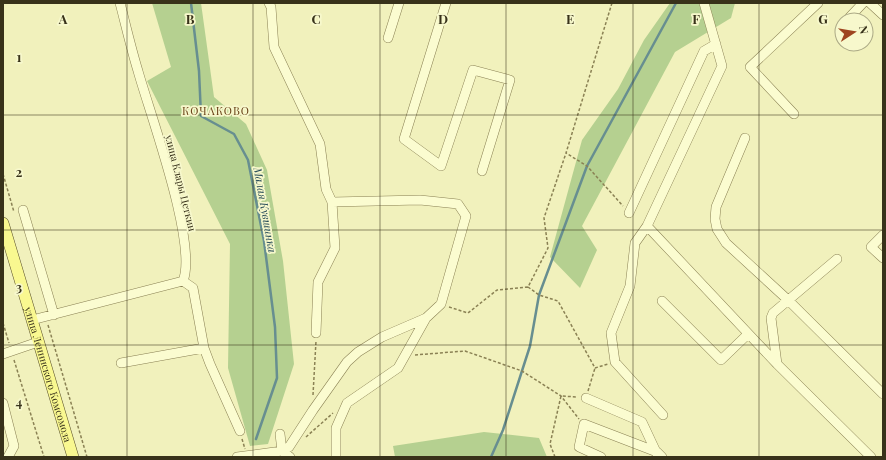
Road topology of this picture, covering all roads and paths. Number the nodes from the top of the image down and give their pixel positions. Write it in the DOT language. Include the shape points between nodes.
graph roads {
  1 [pos="120,3"];
  2 [pos="269,3"];
  3 [pos="399,3"];
  4 [pos="446,3"];
  5 [pos="612,3"];
  6 [pos="704,3"];
  7 [pos="818,3"];
  8 [pos="863,3"];
  9 [pos="870,3"];
  10 [pos="855,12"];
  11 [pos="883,15"];
  12 [pos="388,38"];
  13 [pos="716,44"];
  14 [pos="794,114"];
  15 [pos="745,138"];
  16 [pos="566,153"];
  17 [pos="482,171"];
  18 [pos="332,202"];
  19 [pos="23,210"];
  20 [pos="628,213"];
  21 [pos="3,223"];
  22 [pos="647,226"];
  23 [pos="883,235"];
  24 [pos="6,243"];
  25 [pos="883,258"];
  26 [pos="837,259"];
  27 [pos="186,260"];
  28 [pos="183,281"];
  29 [pos="528,287"];
  30 [pos="193,288"];
  31 [pos="788,300"];
  32 [pos="662,301"];
  33 [pos="441,304"];
  34 [pos="54,315"];
  35 [pos="426,318"];
  36 [pos="32,320"];
  37 [pos="3,323"];
  38 [pos="316,333"];
  39 [pos="748,334"];
  40 [pos="38,342"];
  41 [pos="204,348"];
  42 [pos="7,352"];
  43 [pos="404,358"];
  44 [pos="615,362"];
  45 [pos="121,363"];
  46 [pos="777,364"];
  47 [pos="595,368"];
  48 [pos="883,394"];
  49 [pos="561,396"];
  50 [pos="586,398"];
  51 [pos="3,405"];
  52 [pos="313,410"];
  53 [pos="335,412"];
  54 [pos="663,415"];
  55 [pos="584,424"];
  56 [pos="240,431"];
  57 [pos="280,434"];
  58 [pos="306,438"];
  59 [pos="579,447"];
  60 [pos="282,451"];
  61 [pos="659,455"];
  62 [pos="242,456"];
  63 [pos="8,457"];
  64 [pos="44,457"];
  65 [pos="73,457"];
  66 [pos="290,457"];
  67 [pos="336,457"];
  68 [pos="555,457"];
  69 [pos="583,457"];
  70 [pos="601,457"];
  71 [pos="871,457"];
  1 -- 27 [label="street, улица Клары Цеткин" via="176,198"];
  2 -- 18 [label="street" via="274,47 320,144 326,190"];
  3 -- 12 [label="street"];
  4 -- 17 [label="street" via="404,139 441,166 473,70 510,80"];
  5 -- 16 [label="path"];
  6 -- 13 [label="street"];
  7 -- 14 [label="street" via="750,67"];
  8 -- 10 [label="street"];
  9 -- 11 [label="street"];
  13 -- 20 [label="street" via="704,51"];
  13 -- 22 [label="street" via="722,66"];
  15 -- 31 [label="street" via="716,207 715,219 726,243"];
  16 -- 20 [label="path" via="587,166"];
  16 -- 29 [label="path" via="544,218 548,248"];
  18 -- 33 [label="street" via="420,200 458,204 466,216"];
  18 -- 38 [label="street" via="335,248 318,282"];
  19 -- 34 [label="street"];
  21 -- 24 [label="main road, улица Ленинского Комсомола"];
  22 -- 39 [label="street"];
  22 -- 44 [label="street" via="635,243 630,286 611,333"];
  23 -- 25 [label="street" via="871,247"];
  24 -- 36 [label="main road, улица Ленинского Комсомола"];
  26 -- 31 [label="street"];
  27 -- 28 [label="street, улица Клары Цеткин"];
  27 -- 30 [label="street"];
  28 -- 30 [label="street"];
  28 -- 34 [label="street"];
  29 -- 33 [label="path" via="497,290 468,313"];
  29 -- 47 [label="path" via="540,295 558,301"];
  30 -- 41 [label="street"];
  31 -- 46 [label="street" via="771,318"];
  31 -- 48 [label="street"];
  32 -- 39 [label="street" via="721,360"];
  33 -- 35 [label="street"];
  34 -- 36 [label="street"];
  35 -- 43 [label="street"];
  35 -- 52 [label="street" via="382,337 358,352 347,362"];
  36 -- 40 [label="main road, улица Ленинского Комсомола"];
  37 -- 42 [label="path"];
  38 -- 52 [label="path"];
  39 -- 46 [label="street"];
  40 -- 42 [label="street"];
  40 -- 65 [label="main road, улица Ленинского Комсомола"];
  41 -- 45 [label="street"];
  41 -- 56 [label="street"];
  42 -- 64 [label="path"];
  43 -- 49 [label="path" via="425,353 465,351 522,371"];
  43 -- 67 [label="street" via="398,368 347,403 336,428"];
  44 -- 47 [label="path"];
  44 -- 54 [label="street"];
  46 -- 71 [label="street"];
  47 -- 50 [label="path"];
  49 -- 50 [label="path"];
  49 -- 55 [label="path"];
  49 -- 68 [label="path" via="550,444"];
  50 -- 61 [label="street" via="642,422"];
  51 -- 63 [label="street" via="14,446"];
  52 -- 60 [label="street" via="289,447"];
  53 -- 58 [label="path"];
  55 -- 59 [label="street"];
  55 -- 61 [label="street"];
  56 -- 62 [label="path"];
  57 -- 60 [label="street"];
  59 -- 69 [label="street"];
  59 -- 70 [label="street"];
  60 -- 62 [label="street"];
  60 -- 66 [label="street"];
}
